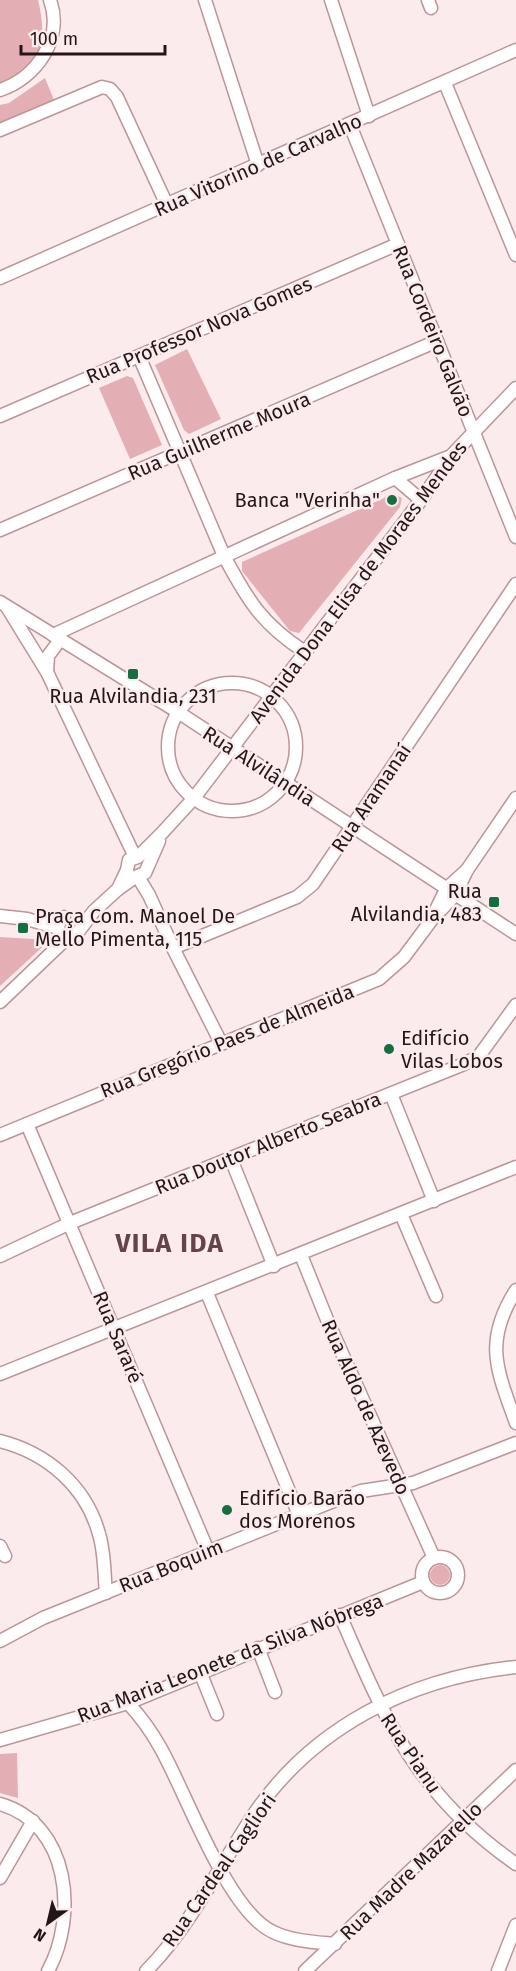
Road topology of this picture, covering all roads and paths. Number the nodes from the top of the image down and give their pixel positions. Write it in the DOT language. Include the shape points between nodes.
graph roads {
  1 [pos="50,0"];
  2 [pos="205,0"];
  3 [pos="331,0"];
  4 [pos="516,50"];
  5 [pos="445,83"];
  6 [pos="0,90"];
  7 [pos="369,116"];
  8 [pos="350,125"];
  9 [pos="0,130"];
  10 [pos="258,165"];
  11 [pos="167,205"];
  12 [pos="398,244"];
  13 [pos="516,255"];
  14 [pos="0,278"];
  15 [pos="437,341"];
  16 [pos="139,356"];
  17 [pos="515,390"];
  18 [pos="0,416"];
  19 [pos="474,430"];
  20 [pos="180,452"];
  21 [pos="452,455"];
  22 [pos="395,478"];
  23 [pos="421,500"];
  24 [pos="0,530"];
  25 [pos="516,537"];
  26 [pos="224,556"];
  27 [pos="516,584"];
  28 [pos="3,604"];
  29 [pos="82,621"];
  30 [pos="60,640"];
  31 [pos="305,652"];
  32 [pos="47,672"];
  33 [pos="271,696"];
  34 [pos="178,712"];
  35 [pos="232,747"];
  36 [pos="285,783"];
  37 [pos="194,798"];
  38 [pos="516,798"];
  39 [pos="351,827"];
  40 [pos="137,867"];
  41 [pos="451,892"];
  42 [pos="0,916"];
  43 [pos="68,926"];
  44 [pos="516,934"];
  45 [pos="173,948"];
  46 [pos="0,1002"];
  47 [pos="516,1005"];
  48 [pos="221,1043"];
  49 [pos="391,1094"];
  50 [pos="27,1124"];
  51 [pos="0,1135"];
  52 [pos="231,1159"];
  53 [pos="516,1167"];
  54 [pos="434,1201"];
  55 [pos="401,1214"];
  56 [pos="70,1223"];
  57 [pos="301,1255"];
  58 [pos="0,1256"];
  59 [pos="274,1266"];
  60 [pos="516,1290"];
  61 [pos="207,1293"];
  62 [pos="436,1296"];
  63 [pos="114,1328"];
  64 [pos="0,1374"];
  65 [pos="516,1423"];
  66 [pos="0,1441"];
  67 [pos="516,1443"];
  68 [pos="401,1486"];
  69 [pos="299,1515"];
  70 [pos="208,1551"];
  71 [pos="434,1558"];
  72 [pos="423,1582"];
  73 [pos="106,1593"];
  74 [pos="340,1615"];
  75 [pos="0,1641"];
  76 [pos="258,1648"];
  77 [pos="516,1667"];
  78 [pos="200,1672"];
  79 [pos="275,1692"];
  80 [pos="128,1703"];
  81 [pos="379,1704"];
  82 [pos="217,1714"];
  83 [pos="0,1740"];
  84 [pos="516,1770"];
  85 [pos="0,1804"];
  86 [pos="33,1821"];
  87 [pos="462,1822"];
  88 [pos="516,1864"];
  89 [pos="221,1868"];
  90 [pos="0,1878"];
  91 [pos="516,1925"];
  92 [pos="335,1944"];
  93 [pos="48,1971"];
  94 [pos="146,1971"];
  95 [pos="305,1971"];
  96 [pos="498,1971"];
  1 -- 6 [label="street" via="54,17 46,53 30,74"];
  2 -- 10 [label="street"];
  3 -- 7 [label="street"];
  4 -- 5 [label="street, Rua Vitorino de Carvalho"];
  5 -- 7 [label="street, Rua Vitorino de Carvalho"];
  5 -- 13 [label="street"];
  7 -- 8 [label="street, Rua Vitorino de Carvalho"];
  8 -- 10 [label="street, Rua Vitorino de Carvalho"];
  8 -- 12 [label="street, Rua Cordeiro Galvão"];
  9 -- 11 [label="street" via="102,87 110,89"];
  10 -- 11 [label="street, Rua Vitorino de Carvalho"];
  11 -- 14 [label="street, Rua Vitorino de Carvalho"];
  12 -- 15 [label="street, Rua Cordeiro Galvão"];
  12 -- 16 [label="street, Rua Professor Nova Gomes"];
  15 -- 19 [label="street, Rua Cordeiro Galvão"];
  15 -- 20 [label="street, Rua Guilherme Moura"];
  16 -- 18 [label="street, Rua Professor Nova Gomes"];
  16 -- 20 [label="street"];
  17 -- 19 [label="street, Avenida Dona Elisa de Moraes Mendes"];
  19 -- 21 [label="street, Avenida Dona Elisa de Moraes Mendes"];
  19 -- 25 [label="street, Rua Cordeiro Galvão"];
  20 -- 24 [label="street, Rua Guilherme Moura"];
  20 -- 26 [label="street"];
  21 -- 22 [label="street"];
  21 -- 23 [label="street, Avenida Dona Elisa de Moraes Mendes"];
  22 -- 23 [label="street"];
  22 -- 26 [label="street"];
  23 -- 31 [label="street, Avenida Dona Elisa de Moraes Mendes"];
  26 -- 29 [label="street"];
  26 -- 31 [label="street" via="257,613 280,636"];
  27 -- 39 [label="street, Rua Aramanaí"];
  28 -- 30 [label="street, Rua Alvilândia"];
  28 -- 32 [label="street"];
  29 -- 30 [label="street"];
  29 -- 30 [label="street"];
  30 -- 32 [label="street" via="48,656"];
  30 -- 34 [label="street, Rua Alvilândia"];
  31 -- 33 [label="street, Avenida Dona Elisa de Moraes Mendes"];
  32 -- 40 [label="street"];
  33 -- 34 [label="street" via="238,683 215,685 194,695"];
  33 -- 35 [label="street, Avenida Dona Elisa de Moraes Mendes"];
  33 -- 36 [label="street" via="293,727 295,756"];
  34 -- 35 [label="street, Rua Alvilândia"];
  34 -- 37 [label="street" via="170,734 169,758 174,773"];
  35 -- 36 [label="street, Rua Alvilândia"];
  35 -- 37 [label="street, Avenida Dona Elisa de Moraes Mendes"];
  36 -- 37 [label="street" via="267,801 243,810 217,809"];
  36 -- 39 [label="street, Rua Alvilândia"];
  37 -- 40 [label="street, Avenida Dona Elisa de Moraes Mendes"];
  38 -- 41 [label="street, Rua Gregório Paes de Almeida"];
  39 -- 41 [label="street, Rua Alvilândia"];
  39 -- 45 [label="street, Rua Aramanaí" via="306,891"];
  40 -- 43 [label="street, Avenida Dona Elisa de Moraes Mendes" via="118,889"];
  40 -- 45 [label="street"];
  41 -- 44 [label="street, Rua Alvilândia"];
  41 -- 48 [label="street, Rua Gregório Paes de Almeida" via="404,957 379,979"];
  42 -- 43 [label="street"];
  43 -- 46 [label="street" via="47,957"];
  45 -- 48 [label="street"];
  47 -- 49 [label="street, Rua Doutor Alberto Seabra" via="479,1056"];
  48 -- 50 [label="street, Rua Gregório Paes de Almeida"];
  49 -- 52 [label="street, Rua Doutor Alberto Seabra"];
  49 -- 54 [label="street"];
  50 -- 51 [label="street, Rua Gregório Paes de Almeida"];
  50 -- 56 [label="street, Rua Sararé"];
  52 -- 56 [label="street, Rua Doutor Alberto Seabra"];
  52 -- 59 [label="street"];
  53 -- 54 [label="street"];
  54 -- 55 [label="street"];
  55 -- 57 [label="street"];
  55 -- 62 [label="street"];
  56 -- 58 [label="street, Rua Doutor Alberto Seabra"];
  56 -- 63 [label="street, Rua Sararé"];
  57 -- 59 [label="street"];
  57 -- 68 [label="street, Rua Aldo de Azevedo"];
  59 -- 61 [label="street"];
  60 -- 65 [label="street" via="504,1308 496,1336 495,1360"];
  61 -- 63 [label="street"];
  61 -- 69 [label="street"];
  63 -- 64 [label="street"];
  63 -- 70 [label="street, Rua Sararé"];
  66 -- 73 [label="street" via="51,1464 83,1497 100,1535"];
  67 -- 68 [label="street, Rua Boquim"];
  68 -- 69 [label="street, Rua Boquim" via="362,1491"];
  68 -- 71 [label="street, Rua Aldo de Azevedo"];
  69 -- 70 [label="street, Rua Boquim"];
  70 -- 73 [label="street, Rua Boquim"];
  71 -- 72 [label="street" via="422,1570"];
  71 -- 72 [label="street" via="446,1558 456,1566 458,1579 451,1590 438,1593"];
  72 -- 74 [label="street, Rua Maria Leonete da Silva Nóbrega"];
  73 -- 75 [label="street, Rua Boquim" via="43,1618"];
  74 -- 76 [label="street, Rua Maria Leonete da Silva Nóbrega"];
  74 -- 81 [label="street, Rua Pianu"];
  76 -- 78 [label="street, Rua Maria Leonete da Silva Nóbrega"];
  76 -- 79 [label="street"];
  77 -- 81 [label="street, Rua Cardeal Cagliori" via="460,1674"];
  78 -- 80 [label="street, Rua Maria Leonete da Silva Nóbrega"];
  78 -- 82 [label="street"];
  80 -- 83 [label="street, Rua Maria Leonete da Silva Nóbrega"];
  80 -- 89 [label="street" via="160,1746"];
  81 -- 87 [label="street, Rua Pianu" via="404,1751"];
  81 -- 89 [label="street, Rua Cardeal Cagliori" via="328,1739 275,1788"];
  84 -- 87 [label="street, Rua Madre Mazarello"];
  85 -- 86 [label="street"];
  86 -- 90 [label="street"];
  86 -- 93 [label="street" via="52,1849 65,1901 62,1936"];
  87 -- 88 [label="street, Rua Pianu"];
  87 -- 92 [label="street, Rua Madre Mazarello"];
  89 -- 92 [label="street" via="244,1906 262,1926 288,1937"];
  89 -- 94 [label="street, Rua Cardeal Cagliori"];
  91 -- 96 [label="street"];
  92 -- 95 [label="street, Rua Madre Mazarello"];
}
